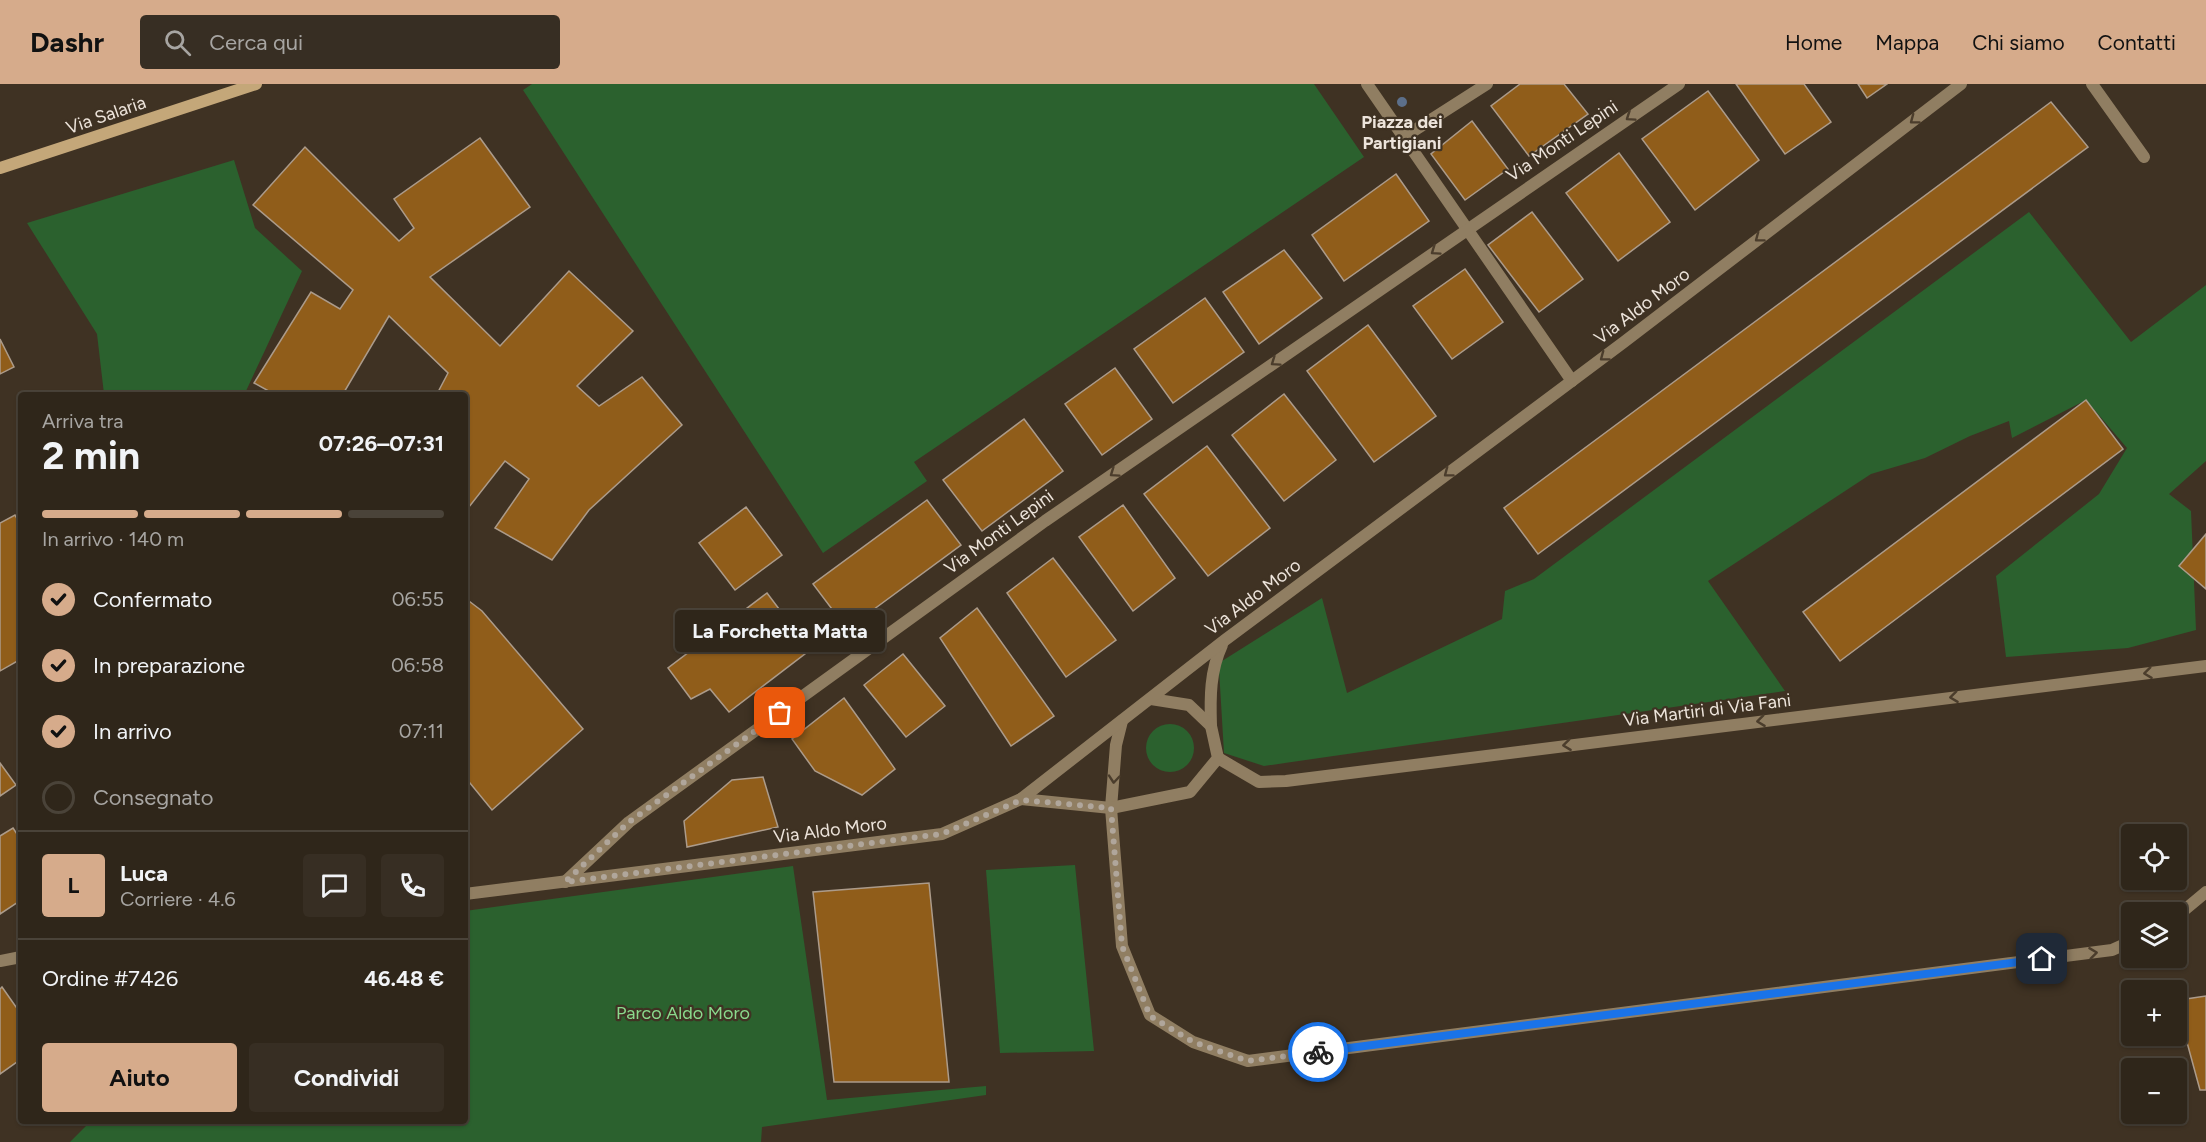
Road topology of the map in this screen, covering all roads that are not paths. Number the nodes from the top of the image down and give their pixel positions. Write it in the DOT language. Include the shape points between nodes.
graph roads {
  1 [pos="256,84"];
  2 [pos="1367,84"];
  3 [pos="1487,84"];
  4 [pos="1679,84"];
  5 [pos="1960,84"];
  6 [pos="2092,84"];
  7 [pos="1404,137"];
  8 [pos="2144,157"];
  9 [pos="0,168"];
  10 [pos="1467,229"];
  11 [pos="1572,381"];
  12 [pos="1224,640"];
  13 [pos="2206,666"];
  14 [pos="1151,699"];
  15 [pos="1122,721"];
  16 [pos="1211,726"];
  17 [pos="1218,758"];
  18 [pos="1021,800"];
  19 [pos="1111,808"];
  20 [pos="565,882"];
  21 [pos="2206,892"];
  22 [pos="468,894"];
  23 [pos="2187,908"];
  24 [pos="2121,946"];
  25 [pos="18,957"];
  26 [pos="2,958"];
  1 -- 9 [label="main road, Via Salaria"];
  2 -- 7 [label="street"];
  3 -- 7 [label="street"];
  4 -- 10 [label="street, Via Monti Lepini, one-way"];
  5 -- 11 [label="street, Via Aldo Moro, one-way"];
  6 -- 8 [label="street"];
  7 -- 10 [label="street"];
  10 -- 11 [label="street"];
  10 -- 20 [label="street, Via Monti Lepini, one-way" via="870,647 629,822"];
  11 -- 12 [label="street, Via Aldo Moro, one-way"];
  12 -- 14 [label="street, Via Aldo Moro"];
  12 -- 16 [label="street" via="1215,660 1210,693"];
  13 -- 17 [label="street, Via Martiri di Via Fani, one-way" via="1286,781 1259,782"];
  14 -- 15 [label="street, Via Aldo Moro"];
  14 -- 16 [label="street" via="1189,705"];
  15 -- 18 [label="street, Via Aldo Moro"];
  15 -- 19 [label="street, one-way"];
  16 -- 17 [label="street"];
  17 -- 19 [label="street" via="1190,792"];
  18 -- 19 [label="street"];
  18 -- 20 [label="street, Via Aldo Moro" via="942,834"];
  19 -- 24 [label="street, one-way" via="1122,946 1150,1016 1193,1042 1248,1061 2100,952"];
  20 -- 22 [label="street, Via Aldo Moro"];
  21 -- 23 [label="street"];
  25 -- 26 [label="street"];
}
